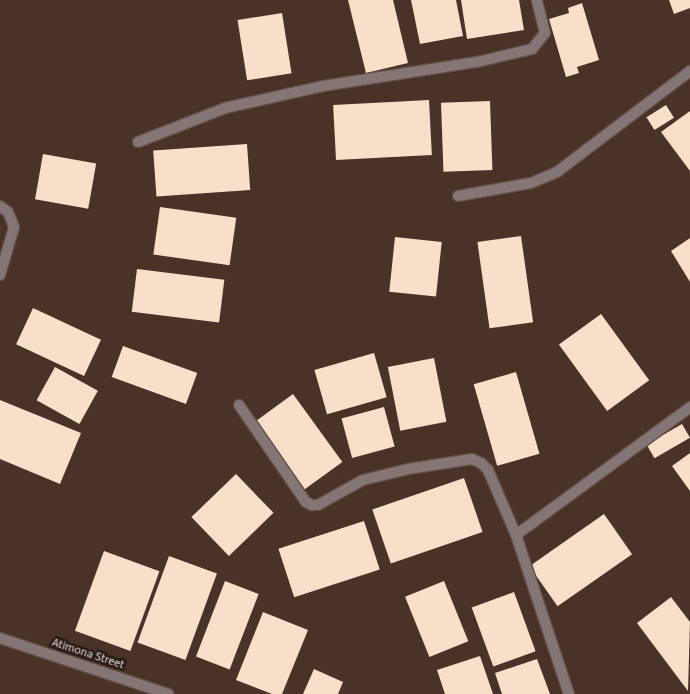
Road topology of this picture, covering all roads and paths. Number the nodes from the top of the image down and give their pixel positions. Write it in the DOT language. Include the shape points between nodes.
graph roads {
  1 [pos="537,0"];
  2 [pos="690,71"];
  3 [pos="138,142"];
  4 [pos="458,196"];
  5 [pos="0,206"];
  6 [pos="0,275"];
  7 [pos="238,405"];
  8 [pos="690,407"];
  9 [pos="516,535"];
  10 [pos="0,638"];
  11 [pos="168,694"];
  12 [pos="569,694"];
  1 -- 3 [label="street" via="546,33 532,49 477,62 323,86 225,108"];
  2 -- 4 [label="street" via="557,172 531,183"];
  5 -- 6 [label="street" via="8,212 14,227"];
  7 -- 9 [label="street" via="306,502 318,505 363,480 472,459 488,470"];
  8 -- 9 [label="street"];
  9 -- 12 [label="street"];
  10 -- 11 [label="street, Atimona Street"];
}
